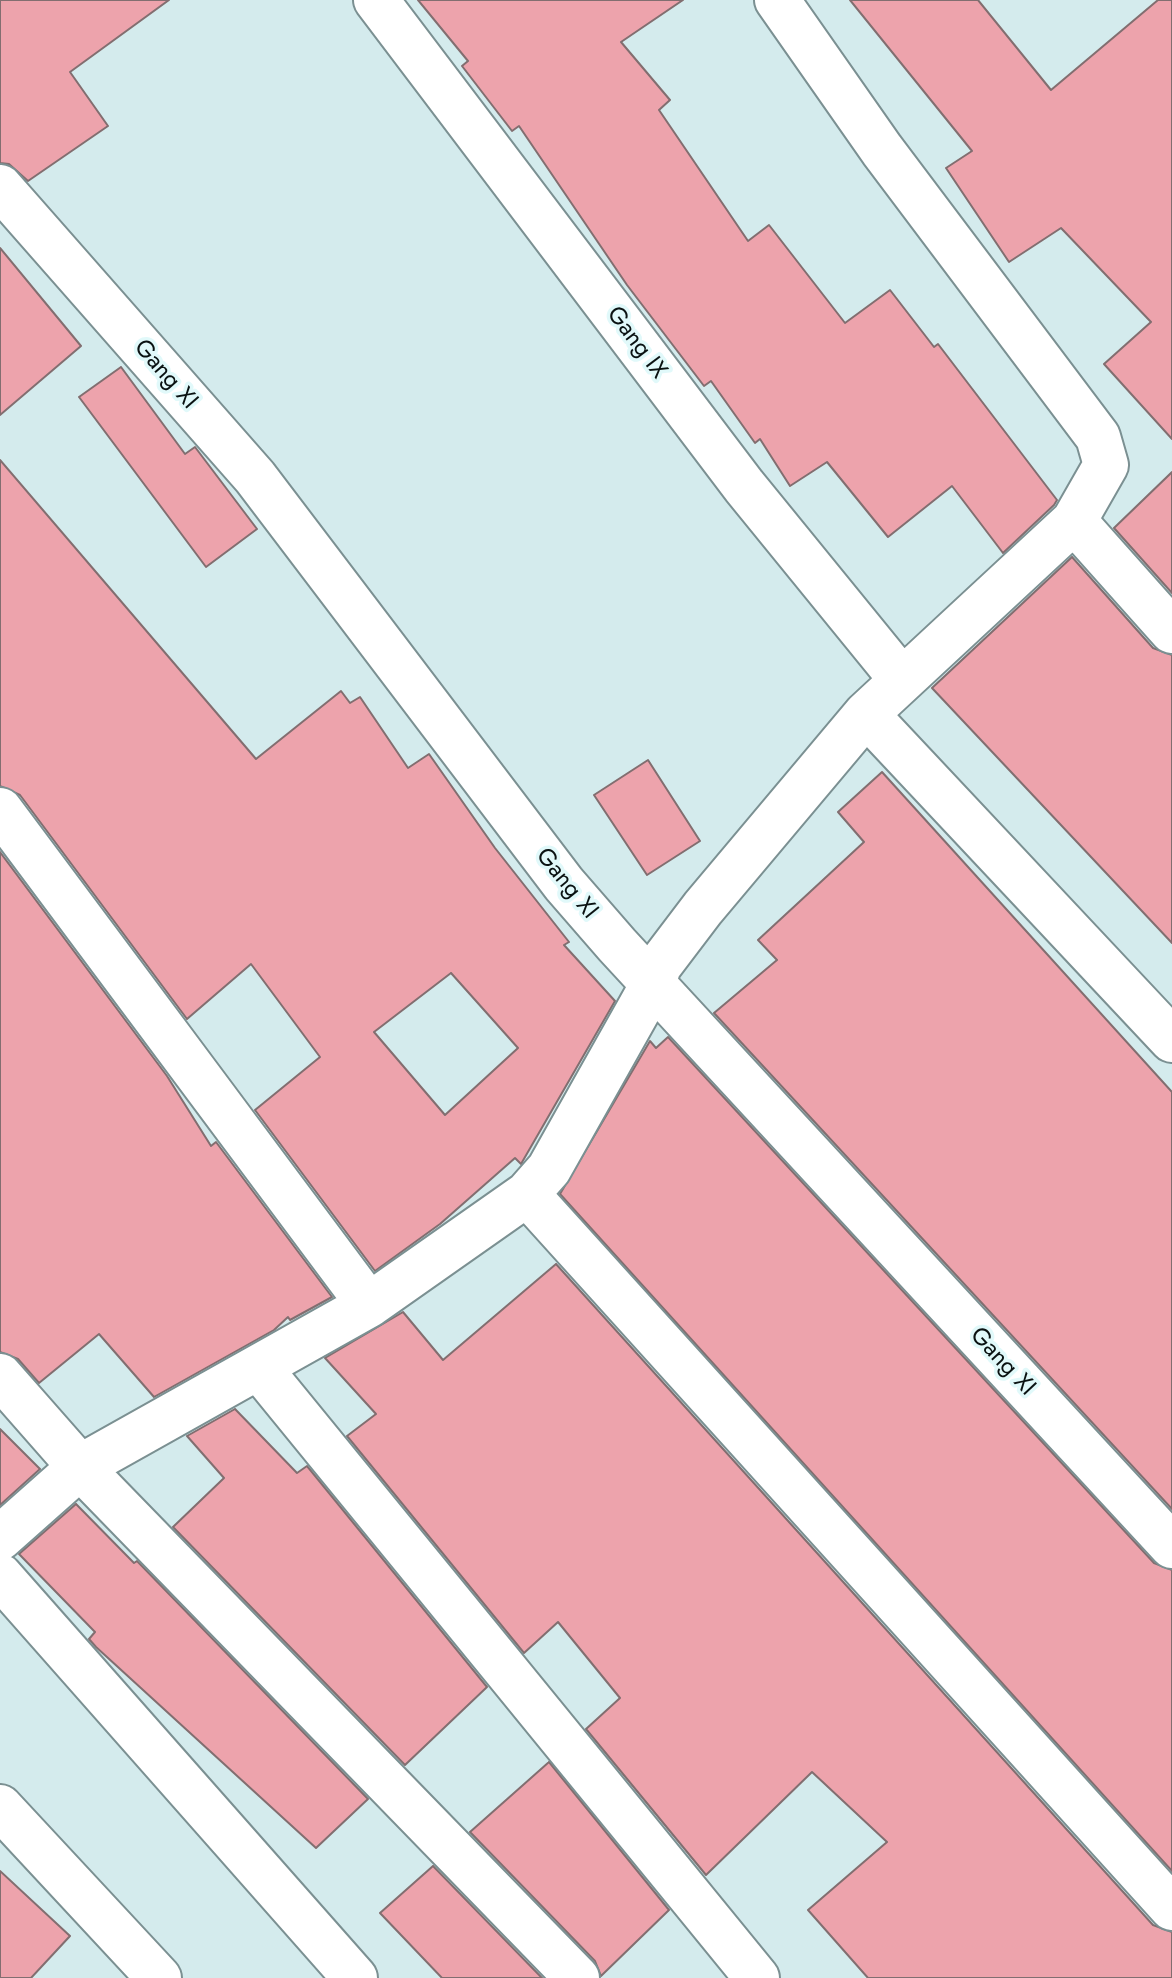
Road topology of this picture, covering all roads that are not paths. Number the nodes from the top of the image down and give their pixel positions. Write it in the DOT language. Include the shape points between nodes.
graph roads {
  1 [pos="376,0"];
  2 [pos="777,0"];
  3 [pos="0,187"];
  4 [pos="1074,521"];
  5 [pos="1172,631"];
  6 [pos="902,680"];
  7 [pos="866,714"];
  8 [pos="0,810"];
  9 [pos="653,984"];
  10 [pos="1172,1040"];
  11 [pos="527,1194"];
  12 [pos="369,1305"];
  13 [pos="260,1369"];
  14 [pos="0,1376"];
  15 [pos="80,1467"];
  16 [pos="0,1538"];
  17 [pos="1172,1546"];
  18 [pos="0,1576"];
  19 [pos="0,1807"];
  20 [pos="1172,1908"];
  21 [pos="159,1978"];
  22 [pos="355,1978"];
  23 [pos="577,1978"];
  24 [pos="757,1978"];
  1 -- 6 [label="street, Gang IX" via="744,486"];
  2 -- 4 [label="street" via="882,150 1098,437 1106,465"];
  3 -- 9 [label="street, Gang XI" via="255,477 564,884"];
  4 -- 5 [label="street"];
  4 -- 6 [label="street"];
  6 -- 7 [label="street"];
  7 -- 9 [label="street" via="693,920 659,966"];
  7 -- 10 [label="street"];
  8 -- 12 [label="street"];
  9 -- 11 [label="street" via="549,1169"];
  9 -- 17 [label="street, Gang XI"];
  11 -- 12 [label="street"];
  11 -- 20 [label="street"];
  12 -- 13 [label="street"];
  13 -- 15 [label="street"];
  13 -- 24 [label="street"];
  14 -- 15 [label="street"];
  15 -- 16 [label="street"];
  15 -- 23 [label="street"];
  18 -- 22 [label="street"];
  19 -- 21 [label="street"];
}
